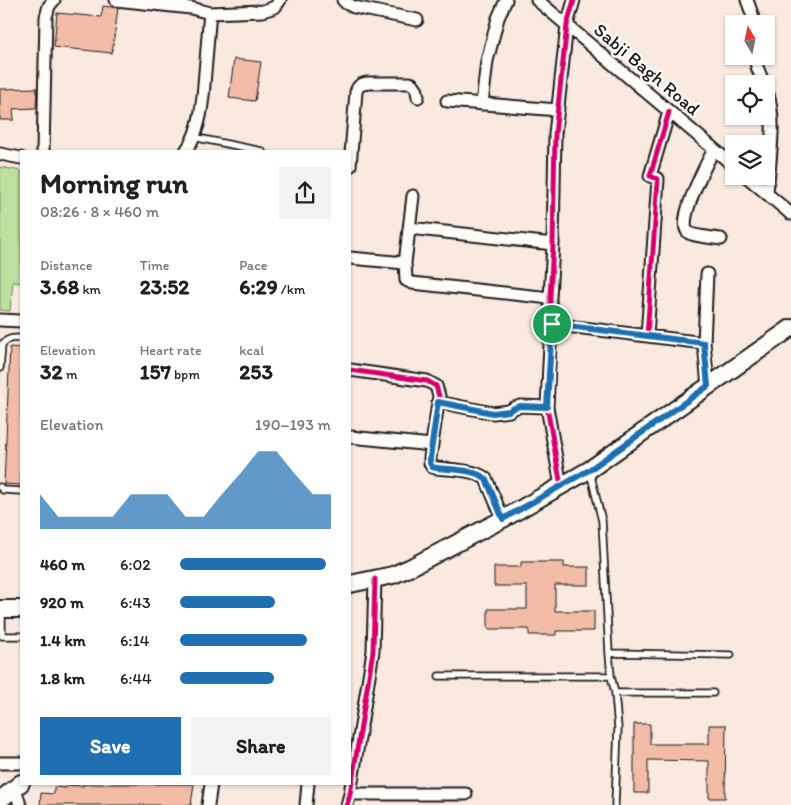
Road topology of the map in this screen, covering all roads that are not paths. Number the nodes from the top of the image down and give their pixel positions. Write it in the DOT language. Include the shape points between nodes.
graph roads {
  1 [pos="54,0"];
  2 [pos="116,0"];
  3 [pos="280,0"];
  4 [pos="343,0"];
  5 [pos="506,0"];
  6 [pos="537,0"];
  7 [pos="574,0"];
  8 [pos="747,0"];
  9 [pos="354,3"];
  10 [pos="206,8"];
  11 [pos="752,15"];
  12 [pos="417,20"];
  13 [pos="567,25"];
  14 [pos="418,97"];
  15 [pos="447,101"];
  16 [pos="482,104"];
  17 [pos="558,110"];
  18 [pos="670,112"];
  19 [pos="772,125"];
  20 [pos="193,137"];
  21 [pos="714,149"];
  22 [pos="43,150"];
  23 [pos="186,150"];
  24 [pos="257,150"];
  25 [pos="0,154"];
  26 [pos="351,154"];
  27 [pos="20,158"];
  28 [pos="725,158"];
  29 [pos="756,185"];
  30 [pos="767,194"];
  31 [pos="414,196"];
  32 [pos="791,214"];
  33 [pos="409,228"];
  34 [pos="720,239"];
  35 [pos="553,244"];
  36 [pos="351,258"];
  37 [pos="405,263"];
  38 [pos="707,274"];
  39 [pos="550,298"];
  40 [pos="0,320"];
  41 [pos="20,321"];
  42 [pos="552,324"];
  43 [pos="791,328"];
  44 [pos="647,336"];
  45 [pos="20,338"];
  46 [pos="704,343"];
  47 [pos="0,368"];
  48 [pos="351,370"];
  49 [pos="708,386"];
  50 [pos="438,402"];
  51 [pos="547,407"];
  52 [pos="351,437"];
  53 [pos="432,445"];
  54 [pos="589,470"];
  55 [pos="561,486"];
  56 [pos="0,487"];
  57 [pos="20,491"];
  58 [pos="503,519"];
  59 [pos="375,579"];
  60 [pos="351,584"];
  61 [pos="1,609"];
  62 [pos="20,609"];
  63 [pos="20,636"];
  64 [pos="609,653"];
  65 [pos="732,655"];
  66 [pos="439,676"];
  67 [pos="611,676"];
  68 [pos="615,693"];
  69 [pos="713,693"];
  70 [pos="0,762"];
  71 [pos="20,763"];
  72 [pos="18,785"];
  73 [pos="211,785"];
  74 [pos="308,785"];
  75 [pos="466,794"];
  76 [pos="349,799"];
  77 [pos="0,800"];
  78 [pos="20,805"];
  79 [pos="208,805"];
  80 [pos="306,805"];
  81 [pos="615,805"];
  1 -- 22 [label="street" via="46,17"];
  2 -- 10 [label="street"];
  3 -- 10 [label="street" via="275,7 263,11"];
  4 -- 9 [label="street"];
  5 -- 16 [label="street" via="486,60"];
  6 -- 13 [label="street, Sabji Bagh Road"];
  7 -- 13 [label="street"];
  8 -- 11 [label="street"];
  9 -- 12 [label="street"];
  10 -- 20 [label="street" via="202,108"];
  13 -- 17 [label="street"];
  13 -- 18 [label="street, Sabji Bagh Road"];
  14 -- 26 [label="street" via="416,88 410,83 368,83 357,87"];
  15 -- 16 [label="street"];
  16 -- 17 [label="street"];
  17 -- 35 [label="street"];
  18 -- 21 [label="street, Sabji Bagh Road"];
  18 -- 44 [label="street" via="650,176 658,179"];
  19 -- 30 [label="street"];
  20 -- 23 [label="street"];
  20 -- 24 [label="lane"];
  21 -- 28 [label="street, Sabji Bagh Road"];
  21 -- 34 [label="street" via="696,185 685,229 689,233"];
  25 -- 27 [label="street"];
  29 -- 30 [label="street"];
  30 -- 32 [label="street"];
  31 -- 33 [label="street"];
  33 -- 35 [label="street"];
  33 -- 37 [label="street"];
  35 -- 39 [label="street"];
  36 -- 37 [label="street"];
  37 -- 39 [label="street" via="406,280 412,283"];
  38 -- 46 [label="street"];
  39 -- 42 [label="street"];
  40 -- 41 [label="street"];
  42 -- 44 [label="street"];
  42 -- 51 [label="street"];
  43 -- 49 [label="main road"];
  44 -- 46 [label="street"];
  45 -- 47 [label="lane" via="2,344"];
  46 -- 49 [label="street"];
  48 -- 50 [label="street" via="427,381 436,386"];
  49 -- 54 [label="main road"];
  50 -- 51 [label="street" via="493,413 520,406"];
  50 -- 53 [label="street"];
  51 -- 55 [label="street"];
  52 -- 53 [label="street"];
  53 -- 58 [label="street" via="432,467 481,474 486,479"];
  54 -- 55 [label="main road"];
  54 -- 64 [label="lane" via="602,521"];
  55 -- 58 [label="main road"];
  56 -- 57 [label="lane"];
  58 -- 59 [label="main road" via="409,568"];
  59 -- 60 [label="main road"];
  59 -- 76 [label="street" via="373,651"];
  61 -- 62 [label="main road"];
  61 -- 63 [label="lane" via="2,636"];
  64 -- 65 [label="lane"];
  64 -- 67 [label="lane"];
  66 -- 67 [label="lane"];
  67 -- 68 [label="lane"];
  68 -- 69 [label="lane"];
  68 -- 81 [label="lane" via="618,728"];
  70 -- 71 [label="street"];
  72 -- 77 [label="main road"];
  72 -- 78 [label="street"];
  73 -- 79 [label="street"];
  74 -- 80 [label="street"];
  75 -- 76 [label="street"];
}
